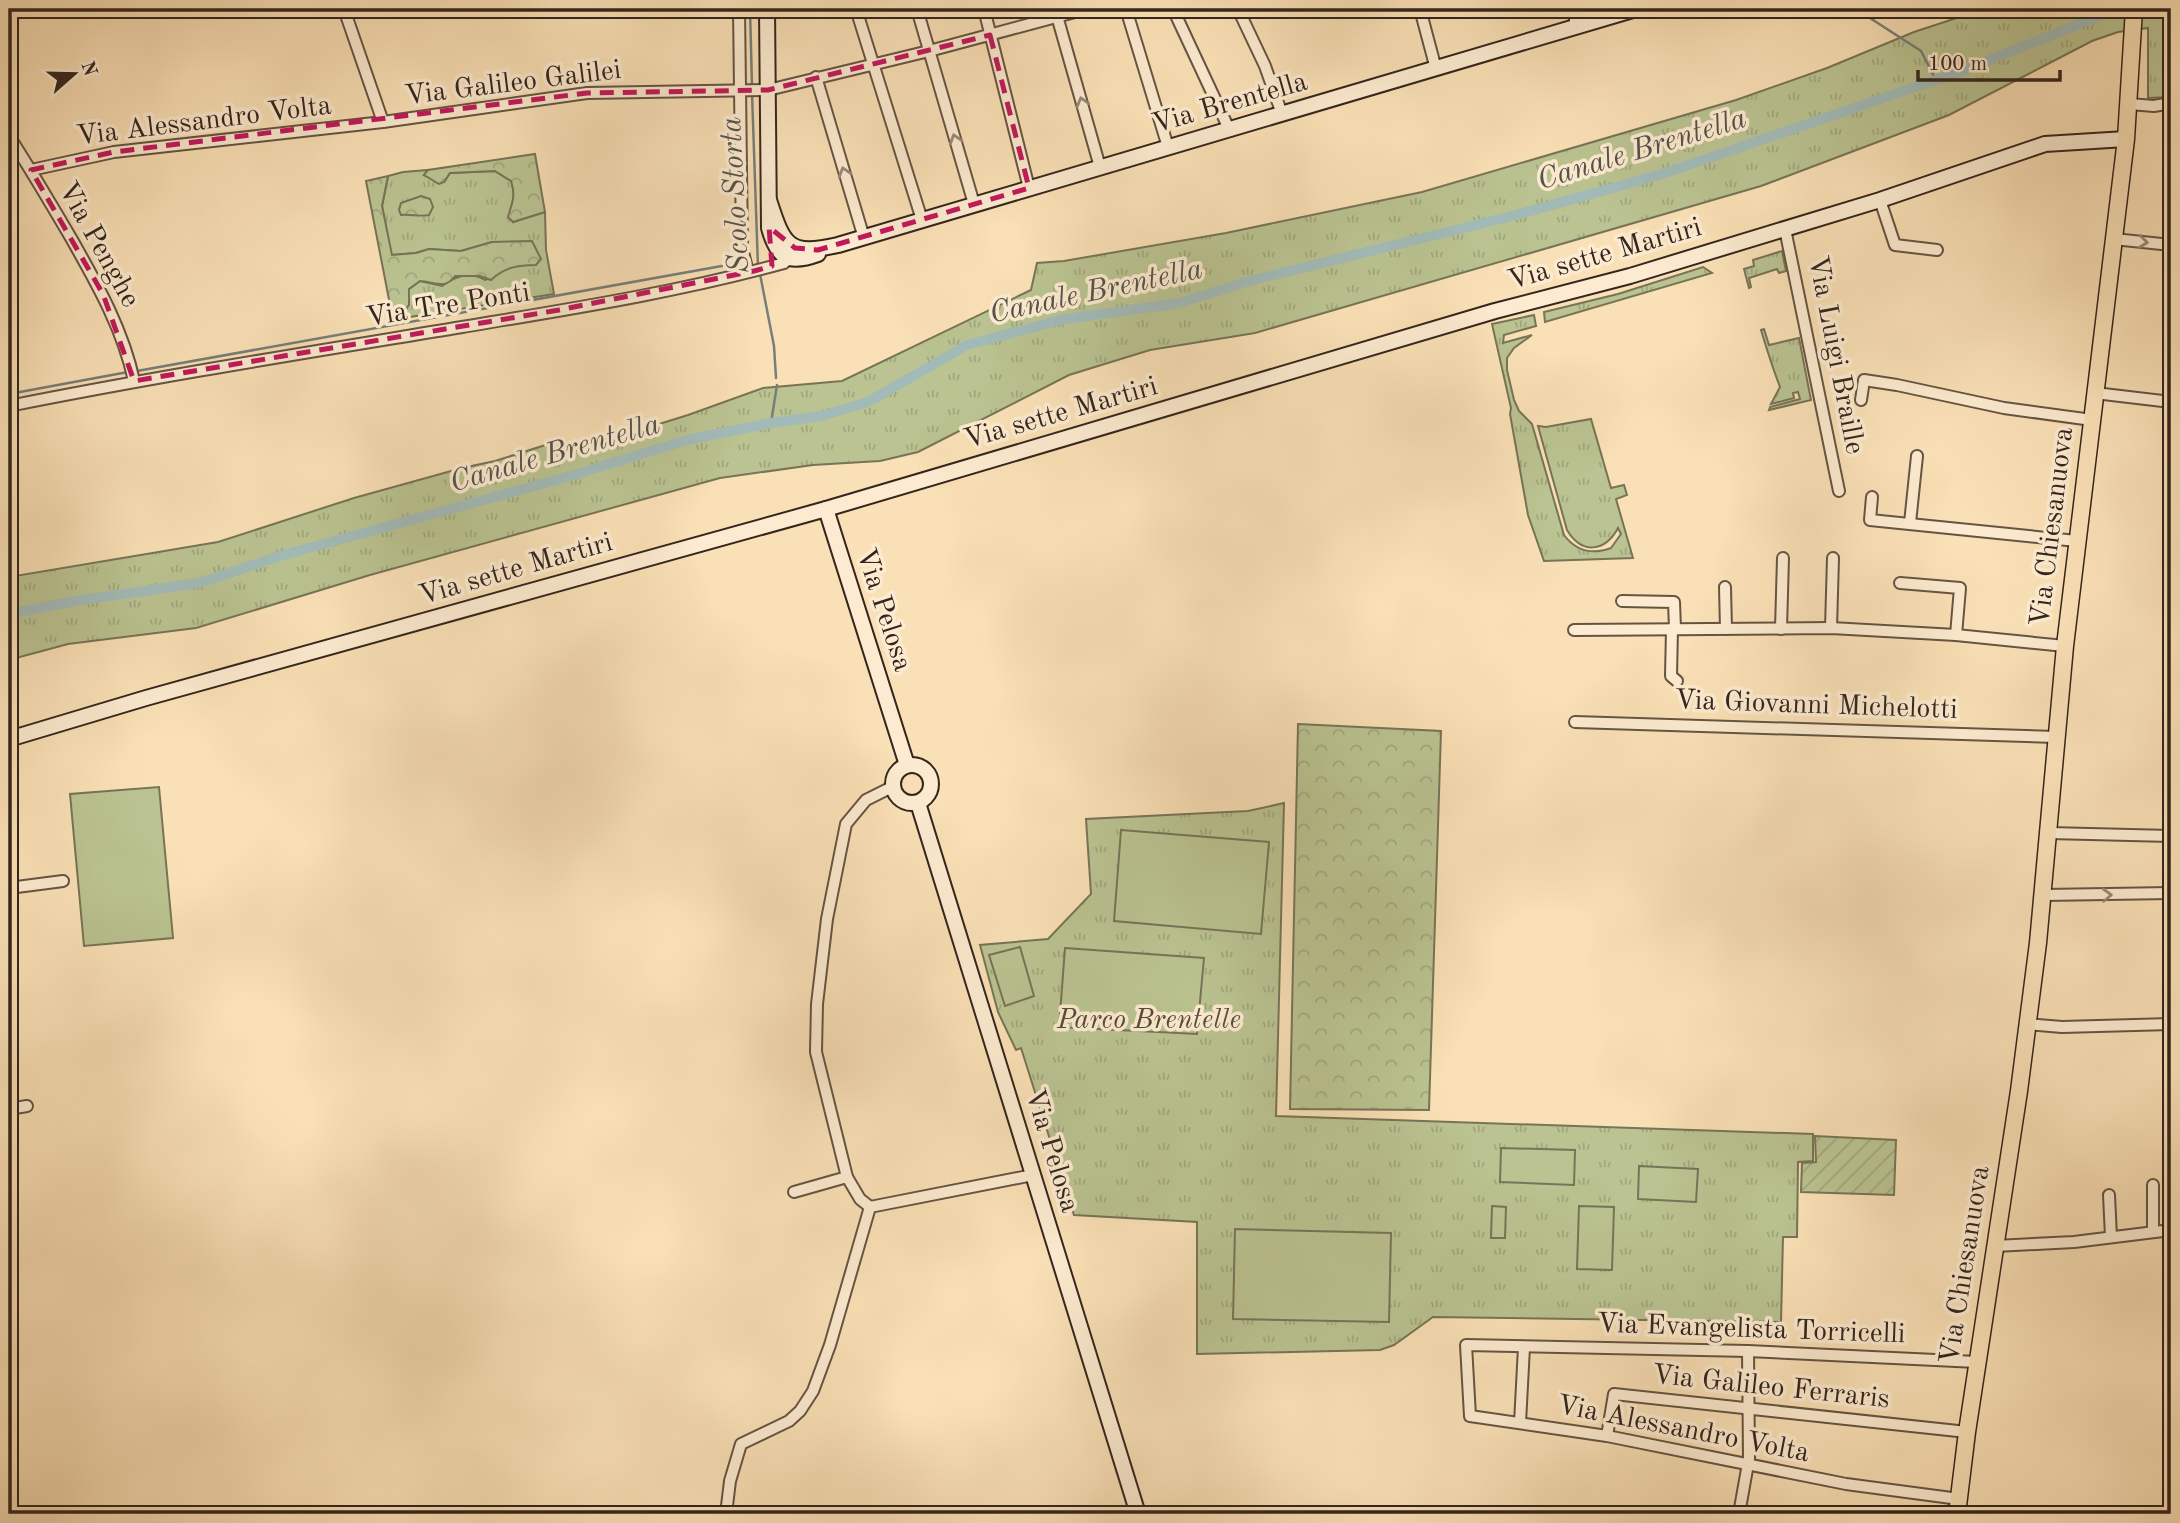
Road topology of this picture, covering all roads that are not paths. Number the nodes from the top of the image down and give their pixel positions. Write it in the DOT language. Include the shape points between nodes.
graph roads {
  1 [pos="344,9"];
  2 [pos="739,9"];
  3 [pos="766,9"];
  4 [pos="856,9"];
  5 [pos="917,9"];
  6 [pos="984,9"];
  7 [pos="1086,9"];
  8 [pos="1126,9"];
  9 [pos="1172,9"];
  10 [pos="1238,9"];
  11 [pos="1420,9"];
  12 [pos="1575,9"];
  13 [pos="1636,9"];
  14 [pos="2134,9"];
  15 [pos="1056,13"];
  16 [pos="1575,28"];
  17 [pos="990,35"];
  18 [pos="929,51"];
  19 [pos="875,64"];
  20 [pos="1436,69"];
  21 [pos="816,78"];
  22 [pos="765,90"];
  23 [pos="741,91"];
  24 [pos="2171,103"];
  25 [pos="2129,104"];
  26 [pos="1282,114"];
  27 [pos="383,122"];
  28 [pos="1229,130"];
  29 [pos="9,136"];
  30 [pos="2126,139"];
  31 [pos="1168,147"];
  32 [pos="1100,167"];
  33 [pos="31,170"];
  34 [pos="1029,188"];
  35 [pos="769,200"];
  36 [pos="1880,200"];
  37 [pos="974,204"];
  38 [pos="922,220"];
  39 [pos="769,228"];
  40 [pos="1785,229"];
  41 [pos="864,238"];
  42 [pos="786,239"];
  43 [pos="2114,239"];
  44 [pos="838,245"];
  45 [pos="2171,245"];
  46 [pos="1937,250"];
  47 [pos="804,251"];
  48 [pos="789,258"];
  49 [pos="757,269"];
  50 [pos="132,382"];
  51 [pos="2095,393"];
  52 [pos="1861,400"];
  53 [pos="2171,402"];
  54 [pos="9,406"];
  55 [pos="2092,419"];
  56 [pos="1917,456"];
  57 [pos="1839,491"];
  58 [pos="1872,497"];
  59 [pos="826,509"];
  60 [pos="1910,523"];
  61 [pos="2077,541"];
  62 [pos="1783,558"];
  63 [pos="1833,558"];
  64 [pos="1900,583"];
  65 [pos="1725,587"];
  66 [pos="1622,601"];
  67 [pos="1831,628"];
  68 [pos="1673,629"];
  69 [pos="1726,629"];
  70 [pos="1780,629"];
  71 [pos="1574,630"];
  72 [pos="1956,635"];
  73 [pos="2065,646"];
  74 [pos="1677,681"];
  75 [pos="1575,722"];
  76 [pos="2056,737"];
  77 [pos="9,739"];
  78 [pos="907,765"];
  79 [pos="892,787"];
  80 [pos="918,803"];
  81 [pos="2049,833"];
  82 [pos="2171,836"];
  83 [pos="63,881"];
  84 [pos="9,888"];
  85 [pos="2171,892"];
  86 [pos="2043,895"];
  87 [pos="2027,1024"];
  88 [pos="2171,1024"];
  89 [pos="27,1106"];
  90 [pos="9,1110"];
  91 [pos="1033,1175"];
  92 [pos="847,1177"];
  93 [pos="2153,1185"];
  94 [pos="794,1192"];
  95 [pos="2109,1195"];
  96 [pos="870,1207"];
  97 [pos="2171,1230"];
  98 [pos="2153,1232"];
  99 [pos="2111,1237"];
  100 [pos="1995,1246"];
  101 [pos="1466,1345"];
  102 [pos="1524,1347"];
  103 [pos="1748,1351"];
  104 [pos="1977,1362"];
  105 [pos="1748,1408"];
  106 [pos="1520,1423"];
  107 [pos="1967,1432"];
  108 [pos="1607,1436"];
  109 [pos="1748,1464"];
  110 [pos="1958,1507"];
  111 [pos="726,1514"];
  112 [pos="1138,1514"];
  113 [pos="1740,1514"];
  1 -- 27 [label="street, Via Galileo Galilei"];
  2 -- 23 [label="street"];
  3 -- 22 [label="main road"];
  4 -- 19 [label="street"];
  5 -- 18 [label="street"];
  6 -- 17 [label="street"];
  7 -- 15 [label="street, Via Galileo Galilei"];
  8 -- 31 [label="street"];
  9 -- 28 [label="street"];
  10 -- 26 [label="street"];
  11 -- 20 [label="street"];
  12 -- 16 [label="street"];
  13 -- 16 [label="main road, Via Brentella"];
  14 -- 25 [label="main road, Via Chiesanuova"];
  15 -- 17 [label="street, Via Galileo Galilei"];
  32 -- 15 [label="street, one-way"];
  16 -- 20 [label="main road, Via Brentella"];
  17 -- 18 [label="street, Via Galileo Galilei"];
  17 -- 34 [label="street"];
  18 -- 19 [label="street, Via Galileo Galilei"];
  37 -- 18 [label="street, one-way"];
  19 -- 21 [label="street, Via Galileo Galilei"];
  19 -- 38 [label="street"];
  20 -- 26 [label="main road, Via Brentella"];
  21 -- 22 [label="street, Via Galileo Galilei"];
  41 -- 21 [label="street, one-way"];
  22 -- 23 [label="street, Via Galileo Galilei"];
  22 -- 35 [label="main road"];
  23 -- 27 [label="street, Via Galileo Galilei" via="587,93"];
  23 -- 49 [label="street" via="742,248"];
  24 -- 25 [label="street"];
  25 -- 30 [label="main road, Via Chiesanuova"];
  26 -- 28 [label="main road, Via Brentella"];
  27 -- 33 [label="street, Via Alessandro Volta" via="114,152"];
  28 -- 31 [label="main road, Via Brentella"];
  29 -- 33 [label="street, Via Penghe"];
  30 -- 36 [label="main road, Via sette Martiri" via="2045,144"];
  30 -- 43 [label="main road, Via Chiesanuova"];
  31 -- 32 [label="main road, Via Brentella"];
  32 -- 34 [label="main road, Via Brentella"];
  33 -- 50 [label="street, Via Penghe" via="103,294 129,358"];
  34 -- 37 [label="main road, Via Brentella"];
  35 -- 39 [label="main road"];
  35 -- 42 [label="main road"];
  36 -- 40 [label="main road, Via sette Martiri"];
  36 -- 46 [label="street" via="1895,245"];
  37 -- 38 [label="main road, Via Brentella"];
  38 -- 41 [label="main road, Via Brentella"];
  39 -- 48 [label="main road" via="778,251"];
  39 -- 49 [label="street"];
  40 -- 57 [label="street, Via Luigi Braille"];
  40 -- 59 [label="main road, Via sette Martiri"];
  41 -- 44 [label="main road, Via Brentella"];
  42 -- 47 [label="main road"];
  42 -- 48 [label="street"];
  43 -- 45 [label="street, one-way"];
  43 -- 51 [label="main road, Via Chiesanuova"];
  44 -- 47 [label="main road"];
  44 -- 48 [label="main road" via="807,258"];
  47 -- 48 [label="street"];
  48 -- 49 [label="street"];
  49 -- 50 [label="street, Via Tre Ponti" via="559,310"];
  50 -- 54 [label="street, Via Tre Ponti"];
  51 -- 53 [label="street"];
  51 -- 55 [label="main road, Via Chiesanuova"];
  52 -- 55 [label="street" via="1864,380 2004,408"];
  55 -- 61 [label="main road, Via Chiesanuova"];
  56 -- 60 [label="street"];
  58 -- 60 [label="street" via="1870,520"];
  59 -- 77 [label="main road, Via sette Martiri"];
  59 -- 78 [label="main road, Via Pelosa"];
  60 -- 61 [label="street"];
  61 -- 73 [label="main road, Via Chiesanuova"];
  62 -- 70 [label="street"];
  63 -- 67 [label="street"];
  64 -- 72 [label="street" via="1960,588"];
  65 -- 69 [label="street"];
  66 -- 68 [label="street" via="1674,602"];
  67 -- 70 [label="street"];
  67 -- 72 [label="street"];
  68 -- 69 [label="street"];
  68 -- 71 [label="street"];
  68 -- 74 [label="street" via="1671,676"];
  69 -- 70 [label="street"];
  72 -- 73 [label="street"];
  73 -- 76 [label="main road, Via Chiesanuova"];
  75 -- 76 [label="street, Via Giovanni Michelotti"];
  76 -- 81 [label="main road, Via Chiesanuova"];
  78 -- 79 [label="main road" via="895,775"];
  78 -- 80 [label="main road" via="919,766 930,778 930,791"];
  79 -- 80 [label="main road" via="902,801"];
  79 -- 92 [label="street" via="866,800 846,824 827,919 817,1004 816,1052"];
  80 -- 91 [label="main road, Via Pelosa"];
  81 -- 82 [label="street"];
  81 -- 86 [label="main road, Via Chiesanuova"];
  83 -- 84 [label="street"];
  86 -- 85 [label="street, one-way"];
  86 -- 87 [label="main road, Via Chiesanuova"];
  87 -- 88 [label="street"];
  87 -- 100 [label="main road, Via Chiesanuova"];
  89 -- 90 [label="street"];
  91 -- 96 [label="street"];
  91 -- 112 [label="main road, Via Pelosa"];
  92 -- 94 [label="street"];
  92 -- 96 [label="street"];
  93 -- 98 [label="street"];
  95 -- 99 [label="street"];
  96 -- 111 [label="street" via="813,1391 789,1421 741,1444"];
  97 -- 98 [label="street"];
  98 -- 99 [label="street"];
  99 -- 100 [label="street"];
  100 -- 104 [label="main road, Via Chiesanuova"];
  101 -- 102 [label="street, Via Evangelista Torricelli"];
  101 -- 106 [label="street, Via Alessandro Volta" via="1470,1416"];
  102 -- 103 [label="street, Via Evangelista Torricelli"];
  102 -- 106 [label="street"];
  103 -- 104 [label="street, Via Evangelista Torricelli"];
  103 -- 105 [label="street"];
  104 -- 107 [label="main road, Via Chiesanuova"];
  105 -- 107 [label="street, Via Galileo Ferraris"];
  105 -- 108 [label="street, Via Galileo Ferraris" via="1614,1394"];
  105 -- 109 [label="street"];
  106 -- 108 [label="street, Via Alessandro Volta"];
  107 -- 110 [label="main road, Via Chiesanuova"];
  108 -- 109 [label="street, Via Alessandro Volta"];
  109 -- 110 [label="street, Via Alessandro Volta"];
  109 -- 113 [label="street"];
}
